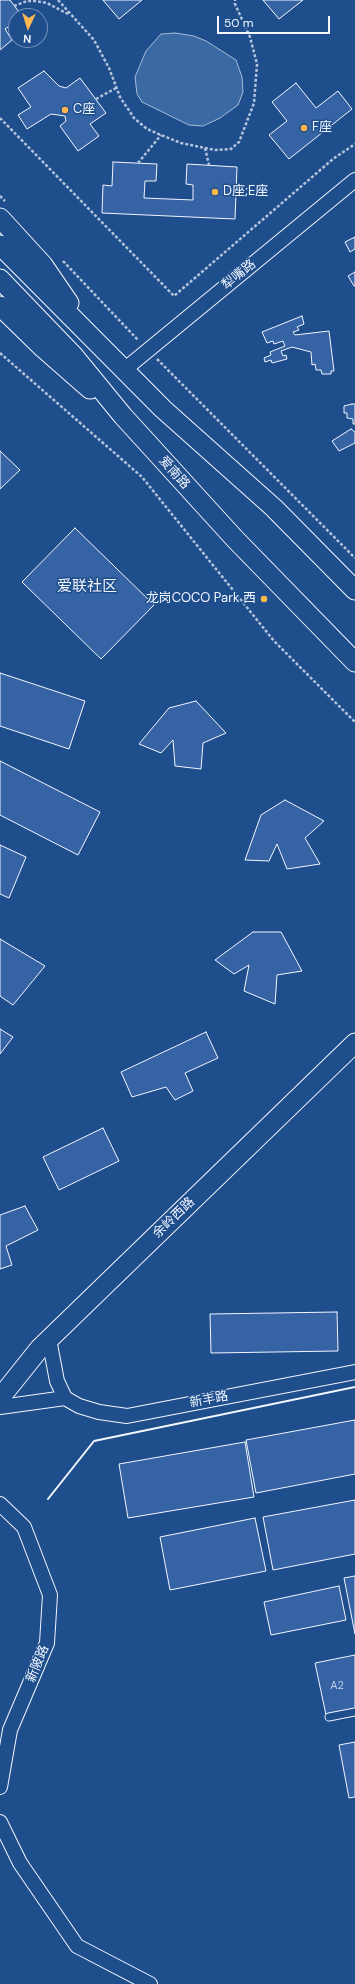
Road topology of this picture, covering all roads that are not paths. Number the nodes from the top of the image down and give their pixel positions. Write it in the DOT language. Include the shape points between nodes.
graph roads {
  1 [pos="355,180"];
  2 [pos="3,210"];
  3 [pos="0,244"];
  4 [pos="0,278"];
  5 [pos="0,306"];
  6 [pos="89,336"];
  7 [pos="124,370"];
  8 [pos="123,416"];
  9 [pos="355,590"];
  10 [pos="355,662"];
  11 [pos="355,1043"];
  12 [pos="49,1339"];
  13 [pos="355,1372"];
  14 [pos="0,1398"];
  15 [pos="65,1398"];
  16 [pos="0,1407"];
  17 [pos="0,1504"];
  18 [pos="355,1712"];
  19 [pos="329,1717"];
  20 [pos="0,1787"];
  21 [pos="0,1822"];
  22 [pos="150,1984"];
  1 -- 7 [label="street, 犁嘴路"];
  2 -- 6 [label="main road" via="62,291"];
  3 -- 6 [label="main road"];
  4 -- 8 [label="main road, 爱南路" via="73,355"];
  5 -- 8 [label="main road" via="61,365"];
  6 -- 7 [label="main road"];
  7 -- 9 [label="main road" via="163,409 274,508"];
  8 -- 10 [label="main road, 爱南路" via="235,540"];
  11 -- 12 [label="main road, 余岭西路"];
  12 -- 14 [label="main road, 余岭西路"];
  12 -- 15 [label="street" via="57,1381"];
  13 -- 15 [label="street, 新丰路" via="127,1416 99,1412 79,1406"];
  15 -- 16 [label="street"];
  17 -- 20 [label="street, 新陂路" via="24,1527 50,1595 47,1643 10,1730"];
  18 -- 19 [label="lane"];
  21 -- 22 [label="street" via="20,1863 77,1946"];
}
